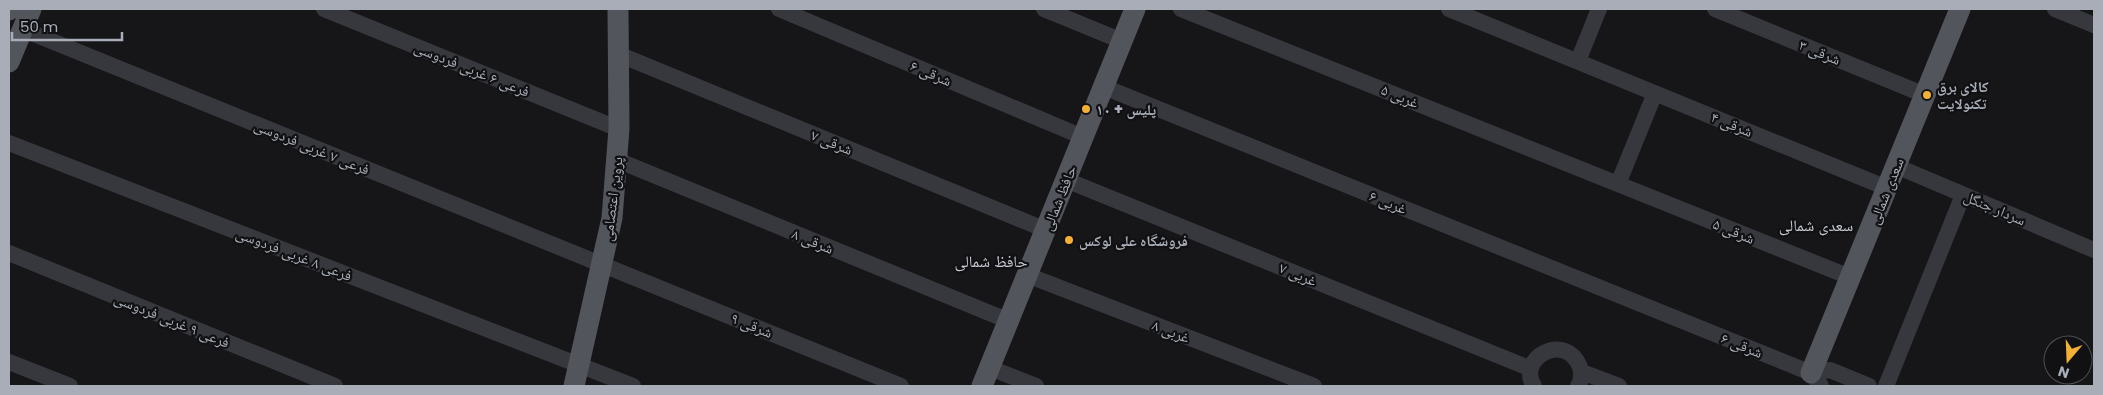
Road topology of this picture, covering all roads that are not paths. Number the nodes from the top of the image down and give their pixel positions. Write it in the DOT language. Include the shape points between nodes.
graph roads {
  1 [pos="31,9"];
  2 [pos="324,9"];
  3 [pos="618,9"];
  4 [pos="779,9"];
  5 [pos="1044,9"];
  6 [pos="1135,9"];
  7 [pos="1181,9"];
  8 [pos="1449,9"];
  9 [pos="1599,9"];
  10 [pos="1715,9"];
  11 [pos="1960,9"];
  12 [pos="2055,9"];
  13 [pos="2094,25"];
  14 [pos="22,29"];
  15 [pos="1122,41"];
  16 [pos="618,54"];
  17 [pos="1578,61"];
  18 [pos="9,62"];
  19 [pos="1104,87"];
  20 [pos="1655,93"];
  21 [pos="1925,95"];
  22 [pos="619,129"];
  23 [pos="1083,137"];
  24 [pos="9,143"];
  25 [pos="617,160"];
  26 [pos="1896,166"];
  27 [pos="1066,180"];
  28 [pos="1618,184"];
  29 [pos="1887,188"];
  30 [pos="1963,196"];
  31 [pos="1046,230"];
  32 [pos="2094,250"];
  33 [pos="9,253"];
  34 [pos="603,264"];
  35 [pos="1027,275"];
  36 [pos="1850,277"];
  37 [pos="1673,317"];
  38 [pos="1009,321"];
  39 [pos="9,362"];
  40 [pos="580,364"];
  41 [pos="986,377"];
  42 [pos="1580,379"];
  43 [pos="1531,381"];
  44 [pos="1812,382"];
  45 [pos="70,386"];
  46 [pos="335,386"];
  47 [pos="574,386"];
  48 [pos="633,386"];
  49 [pos="901,386"];
  50 [pos="1036,386"];
  51 [pos="1314,386"];
  52 [pos="1619,386"];
  53 [pos="1869,386"];
  54 [pos="1886,386"];
  1 -- 14 [label="main road"];
  2 -- 22 [label="street, فرعی ۶ غربی فردوسی"];
  3 -- 16 [label="main road, پروین اعتصامی"];
  4 -- 23 [label="street, ۶ شرقی"];
  5 -- 15 [label="street"];
  6 -- 15 [label="main road, حافظ شمالی"];
  7 -- 28 [label="street, ۵ غربی"];
  8 -- 17 [label="street, ۴ شرقی"];
  9 -- 17 [label="street"];
  10 -- 21 [label="street, ۳ شرقی"];
  11 -- 21 [label="main road, سعدی شمالی"];
  12 -- 13 [label="street"];
  14 -- 18 [label="main road"];
  14 -- 34 [label="street, فرعی ۷ غربی فردوسی"];
  15 -- 19 [label="main road, حافظ شمالی"];
  16 -- 22 [label="main road, پروین اعتصامی"];
  16 -- 31 [label="street, ۷ شرقی"];
  17 -- 20 [label="street, ۴ شرقی"];
  19 -- 23 [label="main road, حافظ شمالی"];
  19 -- 37 [label="street, ۶ غربی"];
  20 -- 28 [label="street"];
  20 -- 29 [label="street, ۴ شرقی"];
  21 -- 26 [label="main road, سعدی شمالی"];
  22 -- 25 [label="main road, پروین اعتصامی"];
  23 -- 27 [label="main road, حافظ شمالی"];
  24 -- 40 [label="street, فرعی ۸ غربی فردوسی"];
  25 -- 34 [label="main road, پروین اعتصامی" via="612,218"];
  25 -- 38 [label="street, ۸ شرقی"];
  26 -- 29 [label="main road, سعدی شمالی"];
  26 -- 30 [label="street, سردار جنگل"];
  27 -- 31 [label="main road, حافظ شمالی"];
  27 -- 43 [label="street, ۷ غربی"];
  28 -- 36 [label="street, ۵ شرقی"];
  29 -- 36 [label="main road, سعدی شمالی"];
  30 -- 32 [label="street, سردار جنگل"];
  30 -- 54 [label="street"];
  31 -- 35 [label="main road, حافظ شمالی"];
  33 -- 46 [label="street, فرعی ۹ غربی فردوسی"];
  34 -- 40 [label="main road, پروین اعتصامی"];
  34 -- 49 [label="street, شرقی ۹"];
  35 -- 38 [label="main road, حافظ شمالی"];
  35 -- 51 [label="street, ۸ غربی"];
  36 -- 44 [label="main road, سعدی شمالی"];
  37 -- 44 [label="street, ۶ شرقی"];
  38 -- 41 [label="main road, حافظ شمالی"];
  39 -- 45 [label="street"];
  40 -- 47 [label="main road, پروین اعتصامی"];
  40 -- 48 [label="street, فرعی ۸ غربی فردوسی"];
  41 -- 50 [label="street"];
  42 -- 43 [label="street" via="1576,359 1565,350 1551,349 1538,356"];
  42 -- 52 [label="street"];
  44 -- 53 [label="street" via="1830,370"];
}
